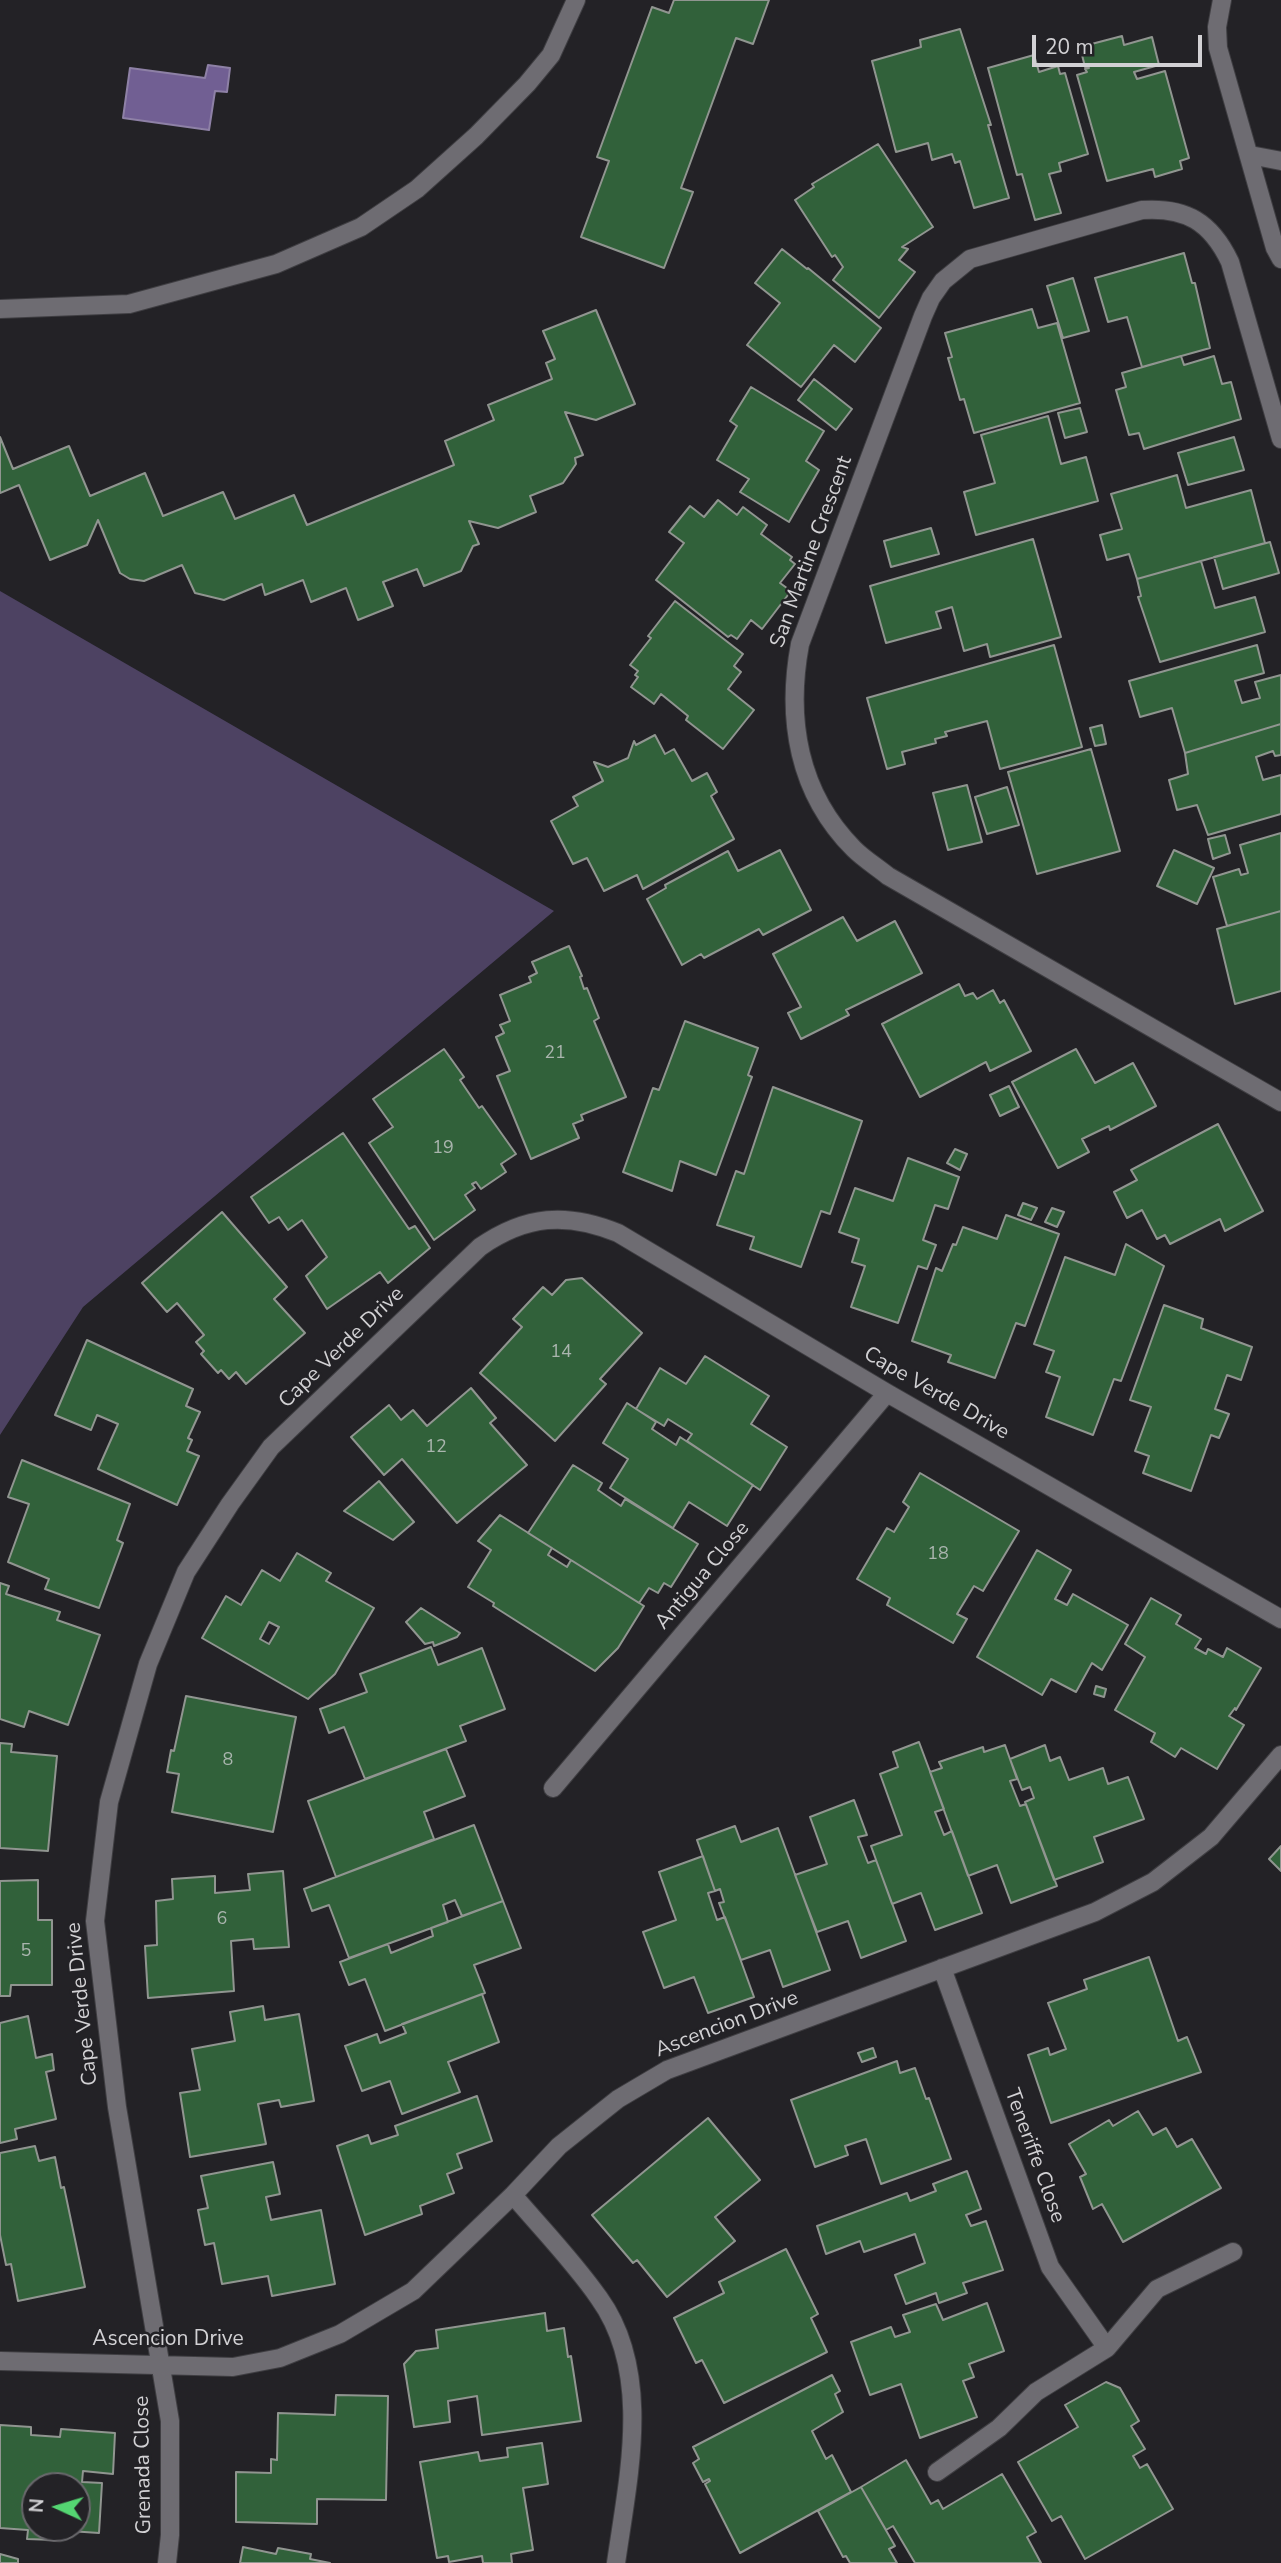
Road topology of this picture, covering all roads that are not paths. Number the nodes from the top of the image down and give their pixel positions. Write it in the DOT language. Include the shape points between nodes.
graph roads {
  1 [pos="576,0"];
  2 [pos="1222,0"];
  3 [pos="1250,155"];
  4 [pos="1281,161"];
  5 [pos="1281,259"];
  6 [pos="0,309"];
  7 [pos="1281,439"];
  8 [pos="1281,1102"];
  9 [pos="887,1393"];
  10 [pos="1281,1619"];
  11 [pos="1281,1755"];
  12 [pos="553,1788"];
  13 [pos="942,1968"];
  14 [pos="513,2195"];
  15 [pos="1233,2252"];
  16 [pos="1107,2348"];
  17 [pos="0,2361"];
  18 [pos="162,2366"];
  19 [pos="937,2472"];
  20 [pos="167,2563"];
  21 [pos="616,2563"];
  1 -- 6 [label="street" via="551,55 527,85 417,189 361,227 276,264 129,304"];
  2 -- 3 [label="street" via="1218,48"];
  3 -- 4 [label="street"];
  3 -- 5 [label="street"];
  7 -- 8 [label="street, San Martine Crescent" via="1222,244 1193,218 1160,208 1142,210 970,259 943,281 931,298 800,644 793,710 807,775 827,814 854,849 888,876"];
  9 -- 10 [label="street, Cape Verde Drive"];
  9 -- 12 [label="street, Antigua Close"];
  9 -- 18 [label="street, Cape Verde Drive" via="618,1234 595,1224 550,1219 499,1234 480,1247 271,1447 186,1572 148,1664 109,1802 98,1894 95,1921 117,2107"];
  11 -- 13 [label="street, Ascencion Drive" via="1211,1837 1153,1882 1096,1912"];
  13 -- 14 [label="street, Ascencion Drive" via="667,2070 618,2099 559,2146"];
  13 -- 16 [label="street, Teneriffe Close" via="1050,2267"];
  14 -- 18 [label="street, Ascencion Drive" via="413,2291 340,2334 280,2358 233,2367"];
  14 -- 21 [label="street" via="600,2298 618,2332 630,2377 632,2425"];
  15 -- 16 [label="street" via="1157,2289"];
  16 -- 19 [label="street" via="1036,2392 999,2428"];
  17 -- 18 [label="street, Ascencion Drive"];
  18 -- 20 [label="street, Grenada Close" via="170,2421"];
}
